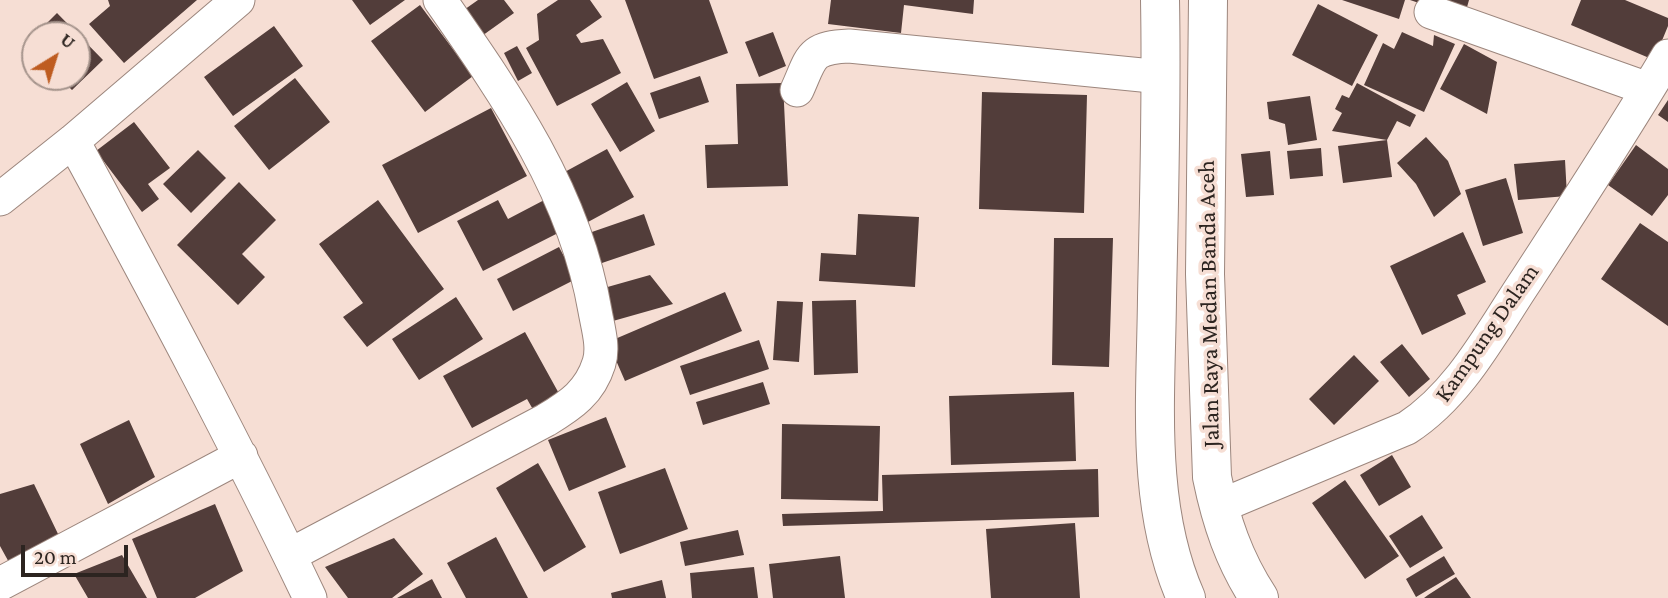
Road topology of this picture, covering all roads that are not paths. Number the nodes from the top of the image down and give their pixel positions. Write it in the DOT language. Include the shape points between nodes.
graph roads {
  1 [pos="238,0"];
  2 [pos="440,0"];
  3 [pos="1160,0"];
  4 [pos="1208,0"];
  5 [pos="1431,12"];
  6 [pos="1668,56"];
  7 [pos="1162,77"];
  8 [pos="1648,89"];
  9 [pos="796,90"];
  10 [pos="73,141"];
  11 [pos="0,199"];
  12 [pos="242,456"];
  13 [pos="1218,507"];
  14 [pos="290,555"];
  15 [pos="0,584"];
  16 [pos="1177,590"];
  17 [pos="310,598"];
  18 [pos="1259,598"];
  1 -- 10 [label="street"];
  2 -- 14 [label="street" via="504,93 539,154 579,242 601,341 600,361 576,402"];
  3 -- 7 [label="highway, Jalan Raya Medan Banda Aceh"];
  4 -- 13 [label="highway, Jalan Raya Medan Banda Aceh" via="1205,274 1211,465"];
  5 -- 8 [label="street"];
  6 -- 8 [label="street, Kampung Dalam"];
  7 -- 9 [label="street" via="849,46 815,53"];
  7 -- 16 [label="highway, Jalan Raya Medan Banda Aceh" via="1155,440 1161,512"];
  8 -- 13 [label="street, Kampung Dalam" via="1467,369 1435,407 1407,428"];
  10 -- 11 [label="street"];
  10 -- 12 [label="street"];
  12 -- 14 [label="street"];
  12 -- 15 [label="street"];
  13 -- 18 [label="highway, Jalan Raya Medan Banda Aceh" via="1232,552"];
  14 -- 17 [label="street"];
}
